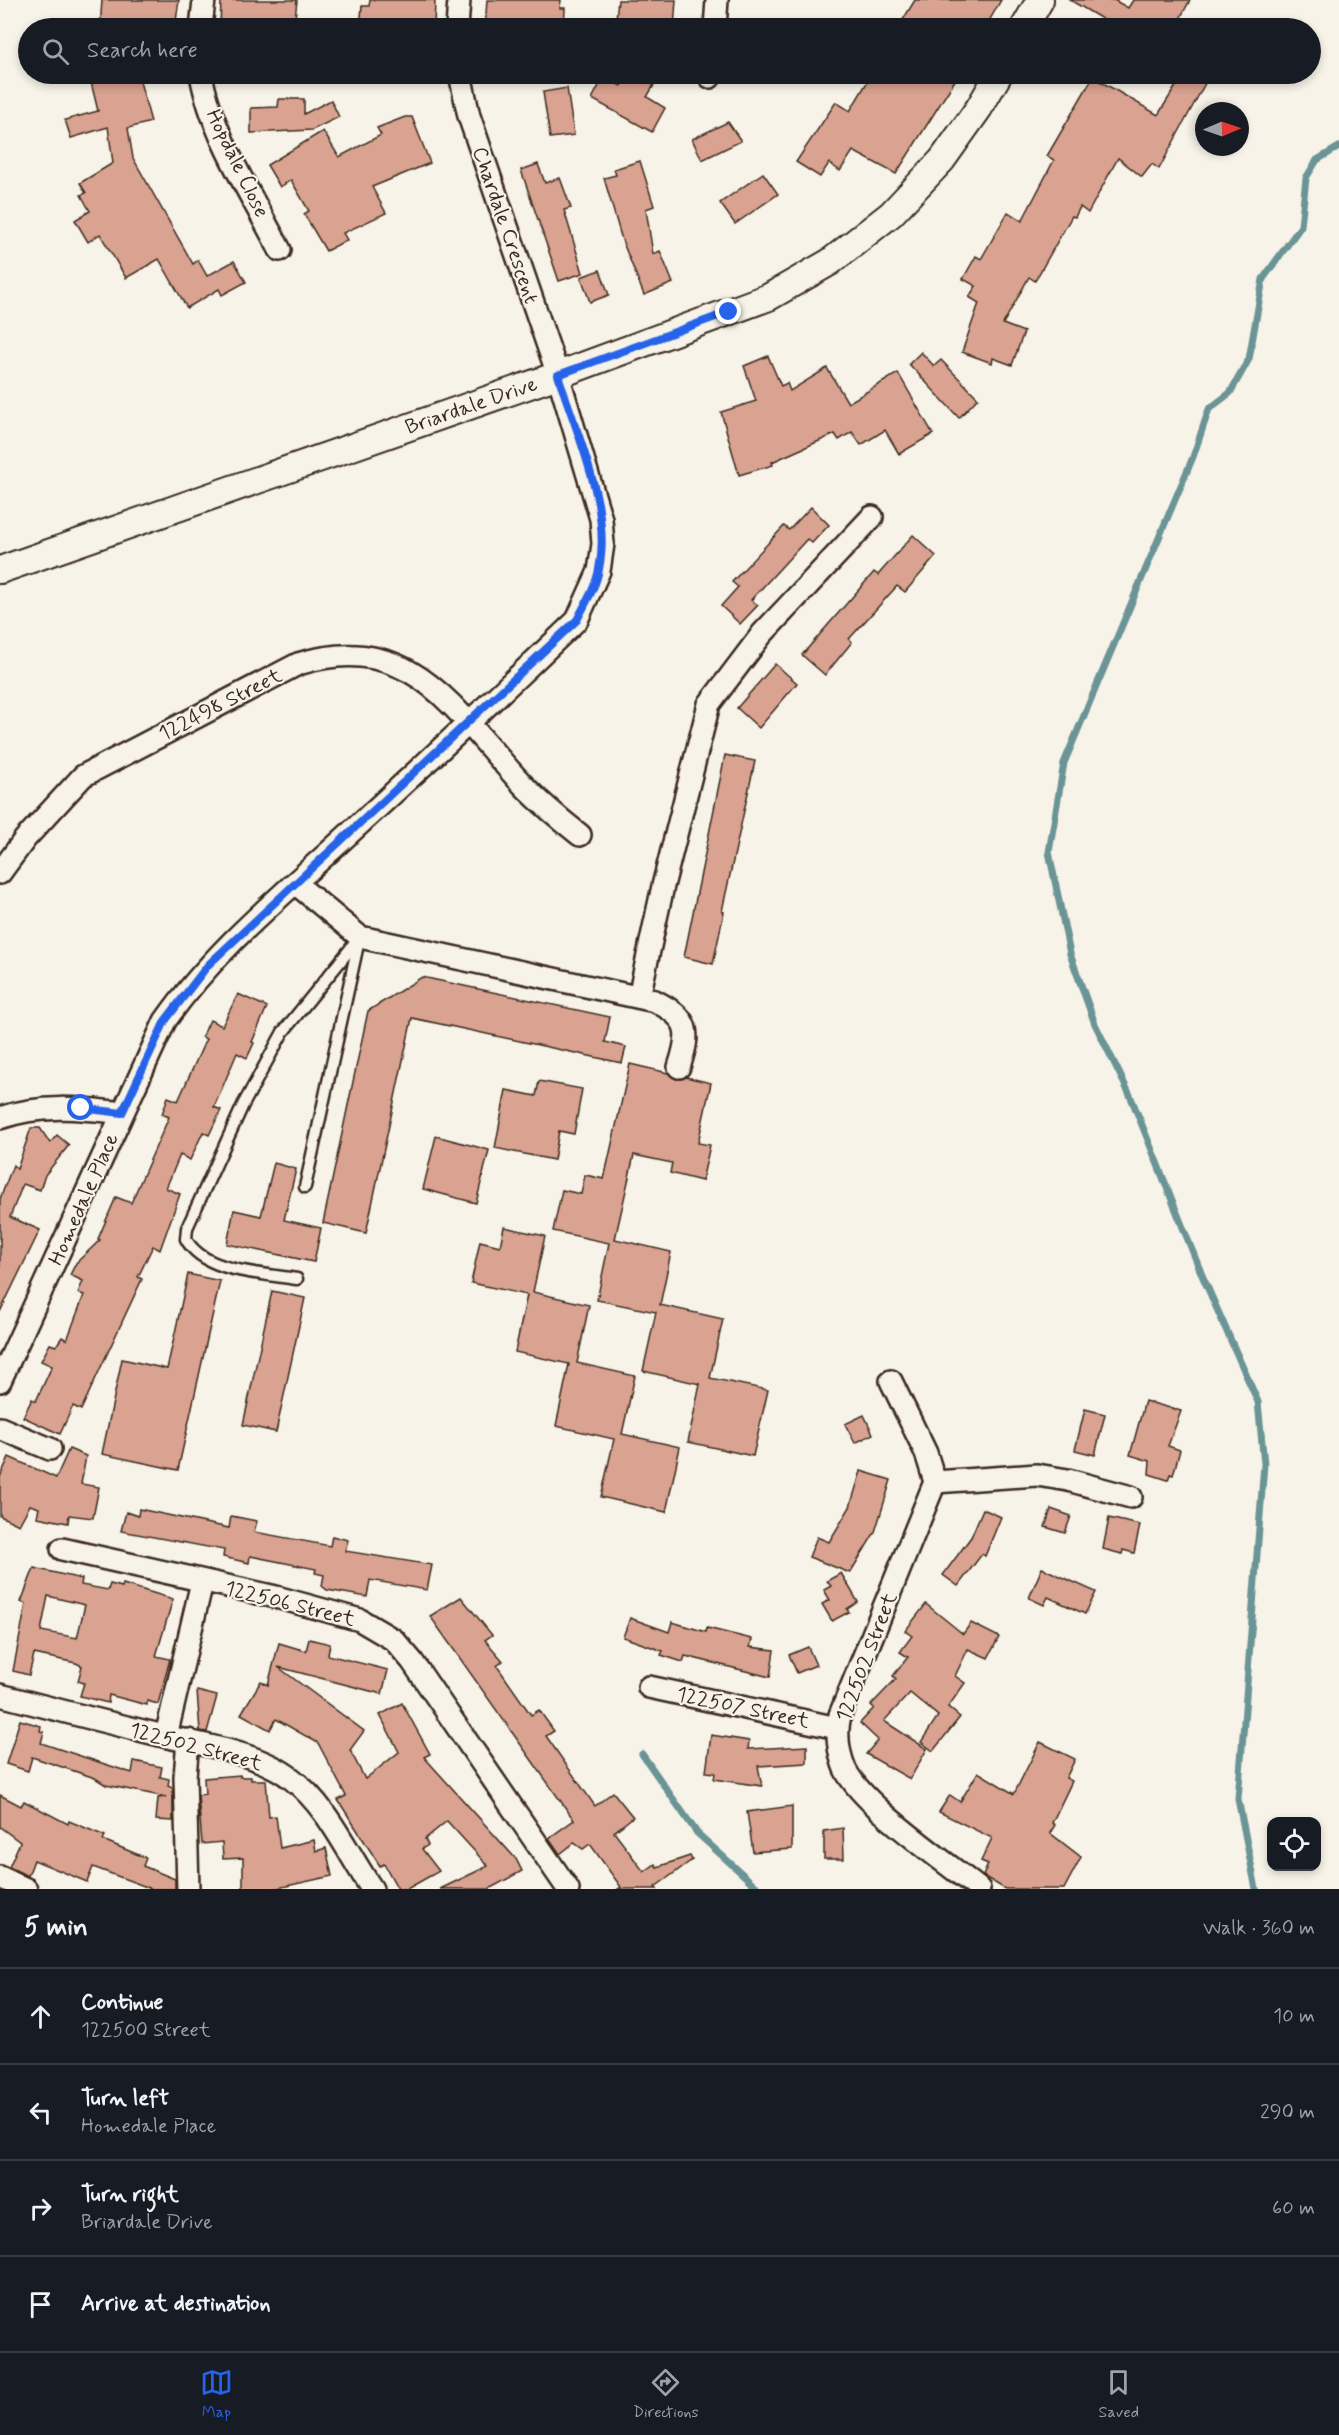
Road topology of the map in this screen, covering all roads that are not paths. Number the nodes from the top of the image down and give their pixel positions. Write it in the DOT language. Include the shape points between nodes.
graph roads {
  1 [pos="204,0"];
  2 [pos="459,0"];
  3 [pos="717,0"];
  4 [pos="1040,0"];
  5 [pos="202,18"];
  6 [pos="458,18"];
  7 [pos="716,18"];
  8 [pos="1030,18"];
  9 [pos="203,84"];
  10 [pos="462,84"];
  11 [pos="993,84"];
  12 [pos="280,250"];
  13 [pos="558,375"];
  14 [pos="872,517"];
  15 [pos="0,570"];
  16 [pos="470,722"];
  17 [pos="580,836"];
  18 [pos="0,873"];
  19 [pos="294,883"];
  20 [pos="360,937"];
  21 [pos="639,996"];
  22 [pos="679,1067"];
  23 [pos="122,1113"];
  24 [pos="0,1118"];
  25 [pos="305,1187"];
  26 [pos="297,1279"];
  27 [pos="0,1381"];
  28 [pos="891,1381"];
  29 [pos="0,1428"];
  30 [pos="50,1449"];
  31 [pos="935,1482"];
  32 [pos="1131,1497"];
  33 [pos="62,1550"];
  34 [pos="202,1582"];
  35 [pos="649,1687"];
  36 [pos="0,1695"];
  37 [pos="837,1728"];
  38 [pos="166,1737"];
  39 [pos="188,1740"];
  40 [pos="0,1877"];
  41 [pos="26,1889"];
  42 [pos="188,1889"];
  43 [pos="372,1889"];
  44 [pos="568,1889"];
  45 [pos="979,1889"];
  1 -- 5 [label="street"];
  2 -- 6 [label="street"];
  3 -- 7 [label="street"];
  4 -- 8 [label="street"];
  9 -- 12 [label="street, Hopdale Close" via="222,136"];
  10 -- 13 [label="street, Chardale Crescent" via="469,116"];
  11 -- 13 [label="street, Briardale Drive" via="963,132 923,183 875,229 830,262 769,297"];
  13 -- 15 [label="street, Briardale Drive"];
  13 -- 16 [label="street, Homedale Place" via="601,519 599,571 577,620"];
  14 -- 21 [label="street" via="762,634 709,704"];
  16 -- 17 [label="street, 122498 Street" via="526,788"];
  16 -- 18 [label="street, 122498 Street" via="435,689 393,662 370,656 316,658 83,776 25,839"];
  16 -- 19 [label="street, Homedale Place"];
  19 -- 20 [label="street"];
  19 -- 23 [label="street, Homedale Place" via="208,965 184,994 165,1021"];
  20 -- 21 [label="street"];
  20 -- 25 [label="lane"];
  20 -- 26 [label="lane" via="283,1032 243,1105 187,1228 186,1239 200,1256 223,1265"];
  21 -- 22 [label="street" via="670,1009 687,1030"];
  23 -- 24 [label="street" via="46,1108"];
  23 -- 27 [label="street, Homedale Place"];
  28 -- 31 [label="street" via="926,1453"];
  29 -- 30 [label="street"];
  31 -- 32 [label="street" via="1037,1475"];
  31 -- 37 [label="street, 122502 Street" via="851,1684"];
  33 -- 34 [label="street, 122506 Street"];
  34 -- 38 [label="street"];
  34 -- 44 [label="street, 122506 Street" via="342,1614 377,1628 394,1641"];
  35 -- 37 [label="street, 122507 Street"];
  36 -- 38 [label="street, 122502 Street"];
  37 -- 45 [label="street, 122502 Street" via="845,1769 855,1784"];
  38 -- 39 [label="street, 122502 Street"];
  39 -- 42 [label="street"];
  39 -- 43 [label="street, 122502 Street" via="263,1762 293,1779 329,1820"];
  40 -- 41 [label="street"];
}
